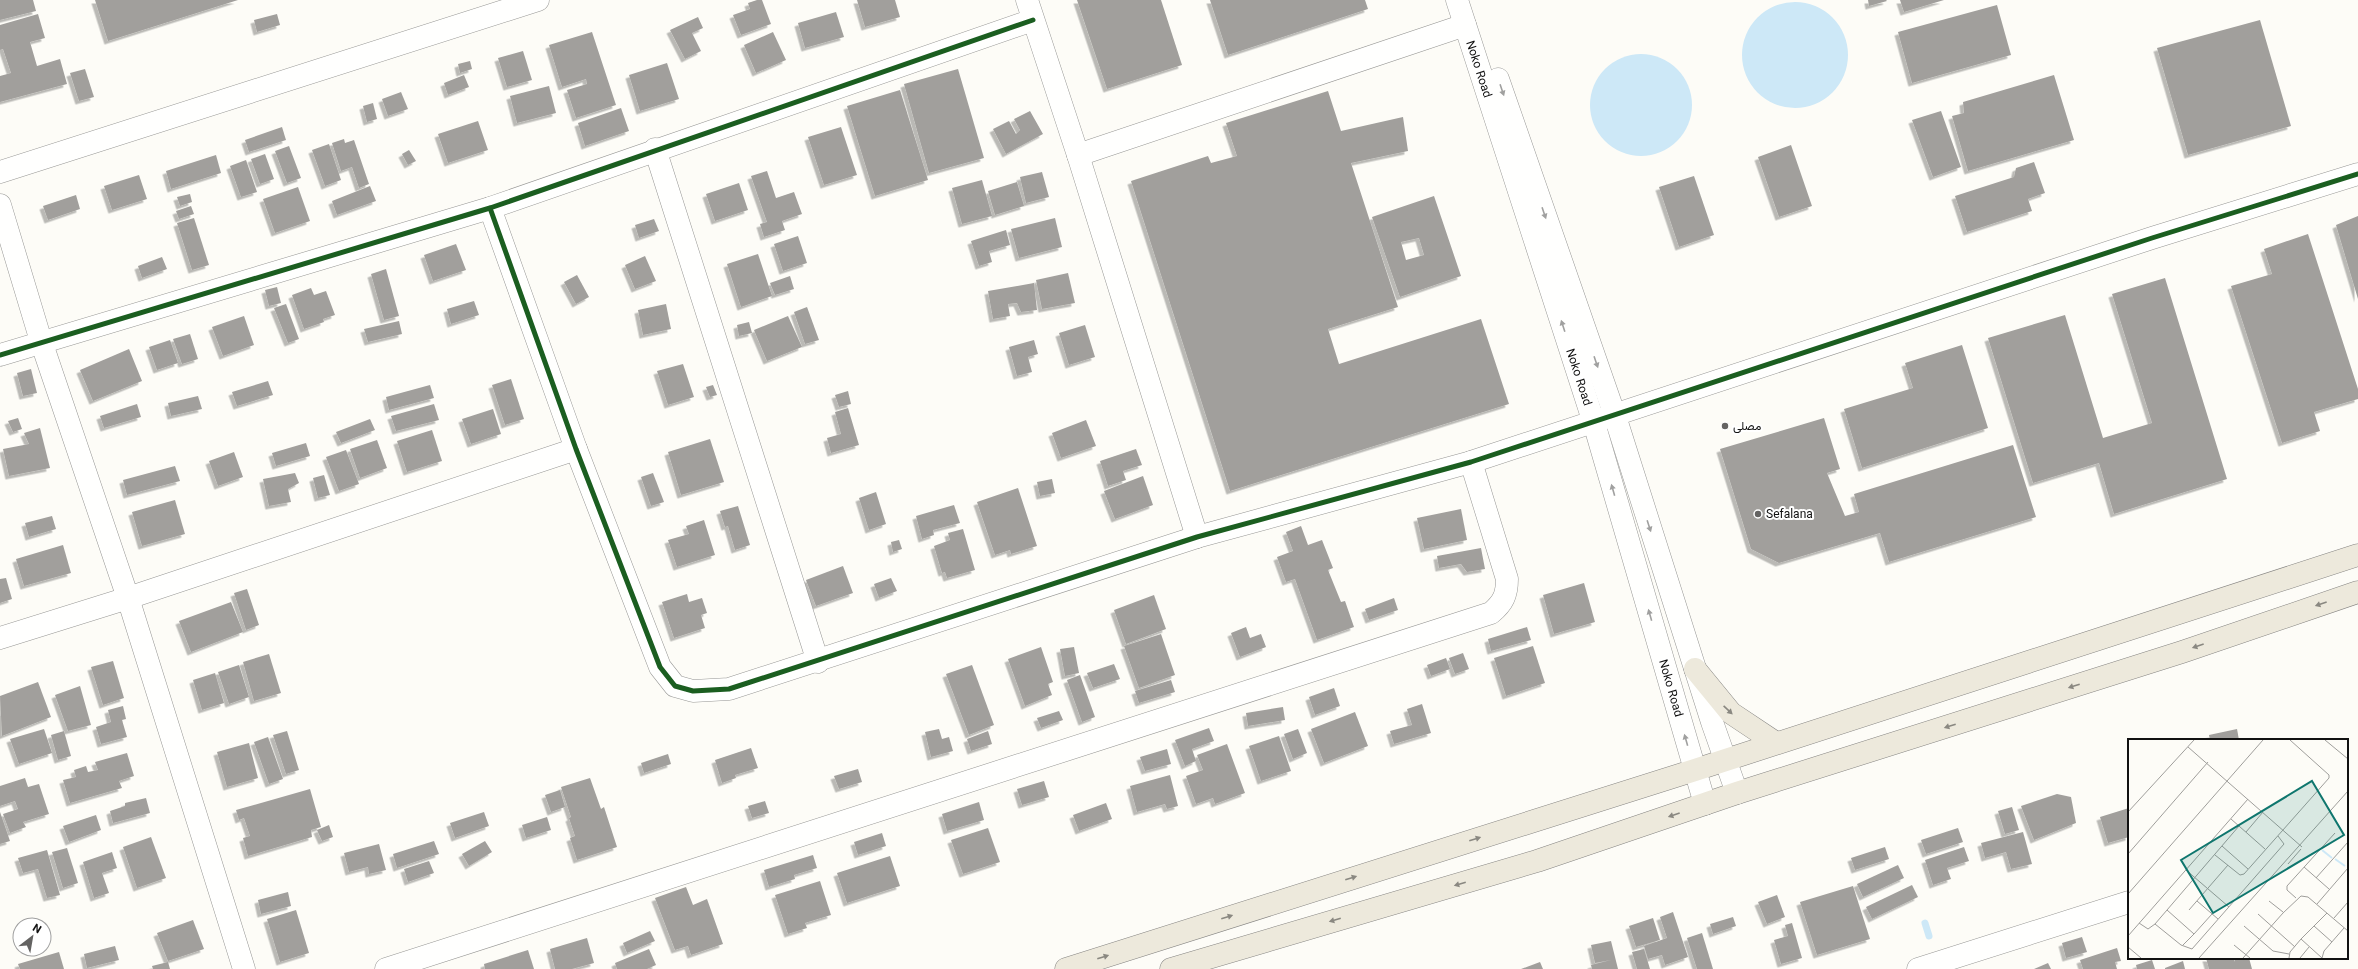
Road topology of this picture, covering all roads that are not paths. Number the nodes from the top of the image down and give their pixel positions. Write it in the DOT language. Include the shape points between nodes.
graph roads {
  1 [pos="538,0"];
  2 [pos="1457,0"];
  3 [pos="1472,0"];
  4 [pos="1030,10"];
  5 [pos="1465,25"];
  6 [pos="655,149"];
  7 [pos="1078,155"];
  8 [pos="0,172"];
  9 [pos="2358,174"];
  10 [pos="0,205"];
  11 [pos="490,208"];
  12 [pos="41,341"];
  13 [pos="0,355"];
  14 [pos="1614,413"];
  15 [pos="1594,423"];
  16 [pos="576,449"];
  17 [pos="1471,462"];
  18 [pos="1197,536"];
  19 [pos="2358,555"];
  20 [pos="2358,592"];
  21 [pos="128,598"];
  22 [pos="0,638"];
  23 [pos="818,662"];
  24 [pos="1695,669"];
  25 [pos="1776,743"];
  26 [pos="1726,760"];
  27 [pos="1695,770"];
  28 [pos="1737,793"];
  29 [pos="1705,804"];
  30 [pos="2128,902"];
  31 [pos="244,969"];
  32 [pos="386,969"];
  33 [pos="1066,969"];
  34 [pos="1171,969"];
  35 [pos="1918,969"];
  1 -- 8 [label="street"];
  2 -- 5 [label="street, Noko Road"];
  3 -- 14 [label="street, one-way"];
  4 -- 6 [label="street"];
  4 -- 7 [label="street"];
  5 -- 7 [label="street"];
  15 -- 5 [label="street, Noko Road, one-way"];
  6 -- 11 [label="street"];
  6 -- 23 [label="street"];
  7 -- 18 [label="street"];
  9 -- 14 [label="street"];
  10 -- 12 [label="street"];
  11 -- 12 [label="street"];
  11 -- 16 [label="street"];
  12 -- 13 [label="street"];
  12 -- 21 [label="street"];
  14 -- 15 [label="street"];
  14 -- 24 [label="street, one-way"];
  15 -- 17 [label="street"];
  27 -- 15 [label="street, Noko Road, one-way"];
  16 -- 21 [label="street"];
  16 -- 23 [label="street" via="660,667 675,686 693,691 729,689"];
  17 -- 18 [label="street"];
  17 -- 32 [label="street" via="1507,579 1507,592 1502,604 1491,613"];
  18 -- 23 [label="street"];
  19 -- 25 [label="main road"];
  20 -- 28 [label="main road, one-way" via="2182,652"];
  21 -- 22 [label="street"];
  21 -- 31 [label="street"];
  24 -- 25 [label="main road, one-way" via="1731,713"];
  24 -- 26 [label="street"];
  25 -- 26 [label="main road"];
  26 -- 27 [label="main road"];
  26 -- 28 [label="street"];
  27 -- 29 [label="street, Noko Road"];
  33 -- 27 [label="main road, one-way"];
  28 -- 29 [label="main road"];
  29 -- 34 [label="main road, one-way" via="1537,861"];
  30 -- 35 [label="street"];
}
